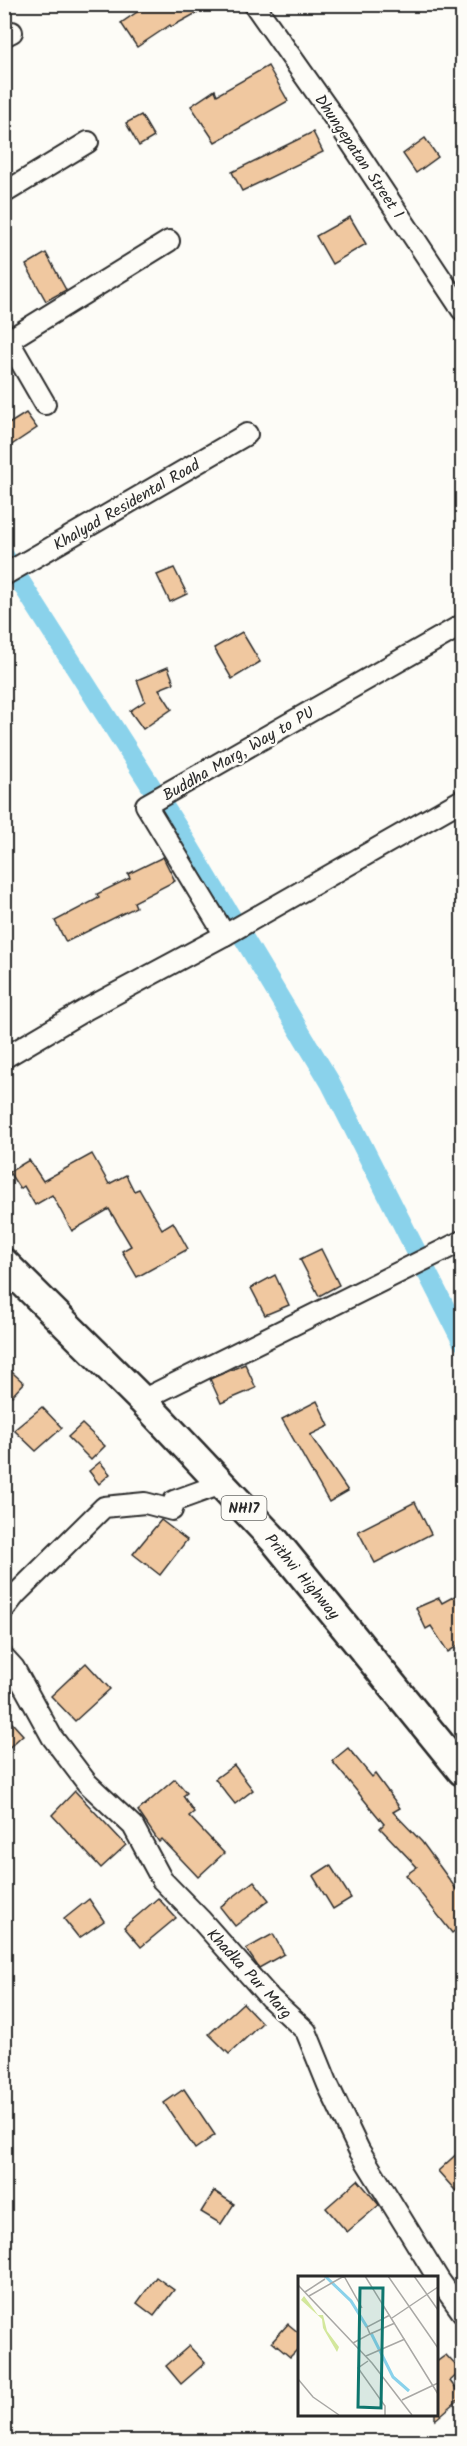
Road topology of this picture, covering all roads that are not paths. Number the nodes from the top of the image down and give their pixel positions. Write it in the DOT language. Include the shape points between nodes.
graph roads {
  1 [pos="254,4"];
  2 [pos="88,142"];
  3 [pos="4,194"];
  4 [pos="169,240"];
  5 [pos="462,310"];
  6 [pos="7,336"];
  7 [pos="45,404"];
  8 [pos="248,434"];
  9 [pos="4,575"];
  10 [pos="462,625"];
  11 [pos="462,800"];
  12 [pos="225,935"];
  13 [pos="4,1058"];
  14 [pos="462,1241"];
  15 [pos="4,1263"];
  16 [pos="142,1400"];
  17 [pos="221,1484"];
  18 [pos="4,1609"];
  19 [pos="4,1657"];
  20 [pos="462,1771"];
  21 [pos="437,2276"];
  22 [pos="437,2277"];
  23 [pos="462,2312"];
  1 -- 5 [label="street, Dhungepatan Street 1"];
  2 -- 3 [label="street"];
  4 -- 6 [label="street"];
  6 -- 7 [label="street"];
  8 -- 9 [label="street, Khalyad Residental Road"];
  10 -- 12 [label="street, Buddha Marg, Way to PU" via="146,805"];
  11 -- 12 [label="street"];
  12 -- 13 [label="street"];
  14 -- 16 [label="street"];
  15 -- 16 [label="highway, Prithvi Highway / NH17"];
  16 -- 17 [label="highway, Prithvi Highway / NH17"];
  17 -- 18 [label="street" via="174,1501 172,1510 145,1503 104,1507"];
  17 -- 20 [label="highway, Prithvi Highway / NH17" via="275,1541"];
  19 -- 21 [label="street, Khadka Pur Marg" via="52,1737 87,1783 133,1826 162,1880 270,1998 306,2031 359,2150"];
  22 -- 23 [label="street, Khadka Pur Marg"];
}
